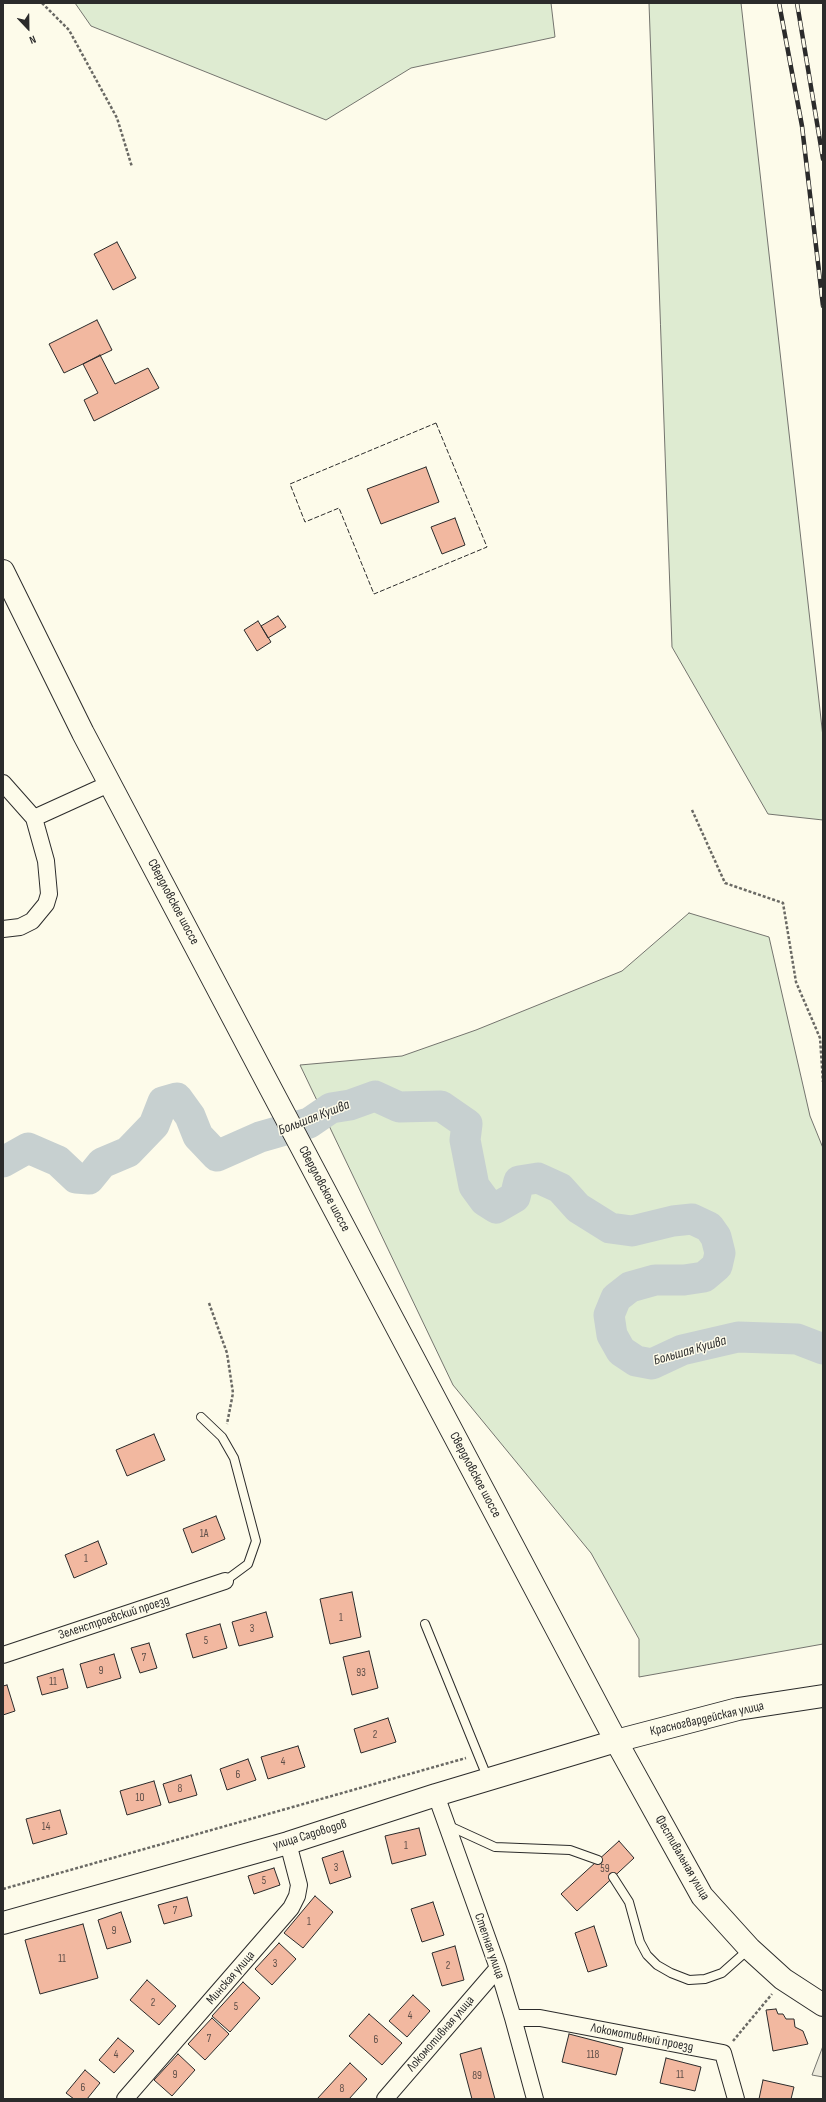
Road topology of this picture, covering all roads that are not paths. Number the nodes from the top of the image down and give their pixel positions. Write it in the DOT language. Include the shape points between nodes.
graph roads {
  1 [pos="3,571"];
  2 [pos="3,783"];
  3 [pos="111,783"];
  4 [pos="34,818"];
  5 [pos="3,929"];
  6 [pos="201,1417"];
  7 [pos="226,1581"];
  8 [pos="425,1624"];
  9 [pos="3,1655"];
  10 [pos="823,1696"];
  11 [pos="616,1741"];
  12 [pos="488,1779"];
  13 [pos="436,1795"];
  14 [pos="447,1824"];
  15 [pos="288,1843"];
  16 [pos="598,1860"];
  17 [pos="613,1877"];
  18 [pos="3,1923"];
  19 [pos="750,1949"];
  20 [pos="498,1968"];
  21 [pos="823,2005"];
  22 [pos="513,2018"];
  23 [pos="125,2099"];
  24 [pos="385,2099"];
  25 [pos="535,2099"];
  26 [pos="736,2099"];
  1 -- 3 [label="main road, Свердловское шоссе" via="83,733"];
  2 -- 4 [label="street"];
  3 -- 4 [label="street"];
  3 -- 11 [label="main road, Свердловское шоссе"];
  4 -- 5 [label="street" via="46,861 49,894 46,904 32,921 20,927"];
  6 -- 7 [label="lane" via="222,1437 234,1458 256,1541 248,1564"];
  7 -- 9 [label="street, Зеленстроевский проезд"];
  8 -- 12 [label="lane"];
  10 -- 11 [label="main road, Красногвардейская улица" via="738,1709"];
  11 -- 12 [label="main road, улица Садоводов"];
  11 -- 19 [label="main road, Фестивальная улица" via="702,1896"];
  12 -- 13 [label="main road, улица Садоводов"];
  13 -- 14 [label="street, Степная улица"];
  13 -- 15 [label="main road, улица Садоводов"];
  14 -- 16 [label="lane" via="495,1847 570,1850"];
  14 -- 20 [label="street, Степная улица"];
  15 -- 18 [label="main road, улица Садоводов"];
  15 -- 23 [label="street, Минская улица" via="299,1884 292,1908"];
  17 -- 19 [label="lane" via="629,1902 640,1942 647,1955 671,1973 688,1980 705,1979 722,1973"];
  19 -- 21 [label="main road, Фестивальная улица" via="783,1978"];
  20 -- 22 [label="street, Степная улица"];
  20 -- 24 [label="street, Локомотивная улица"];
  22 -- 25 [label="street, Степная улица"];
  22 -- 26 [label="street, Локомотивный проезд" via="540,2018 723,2053"];
}
